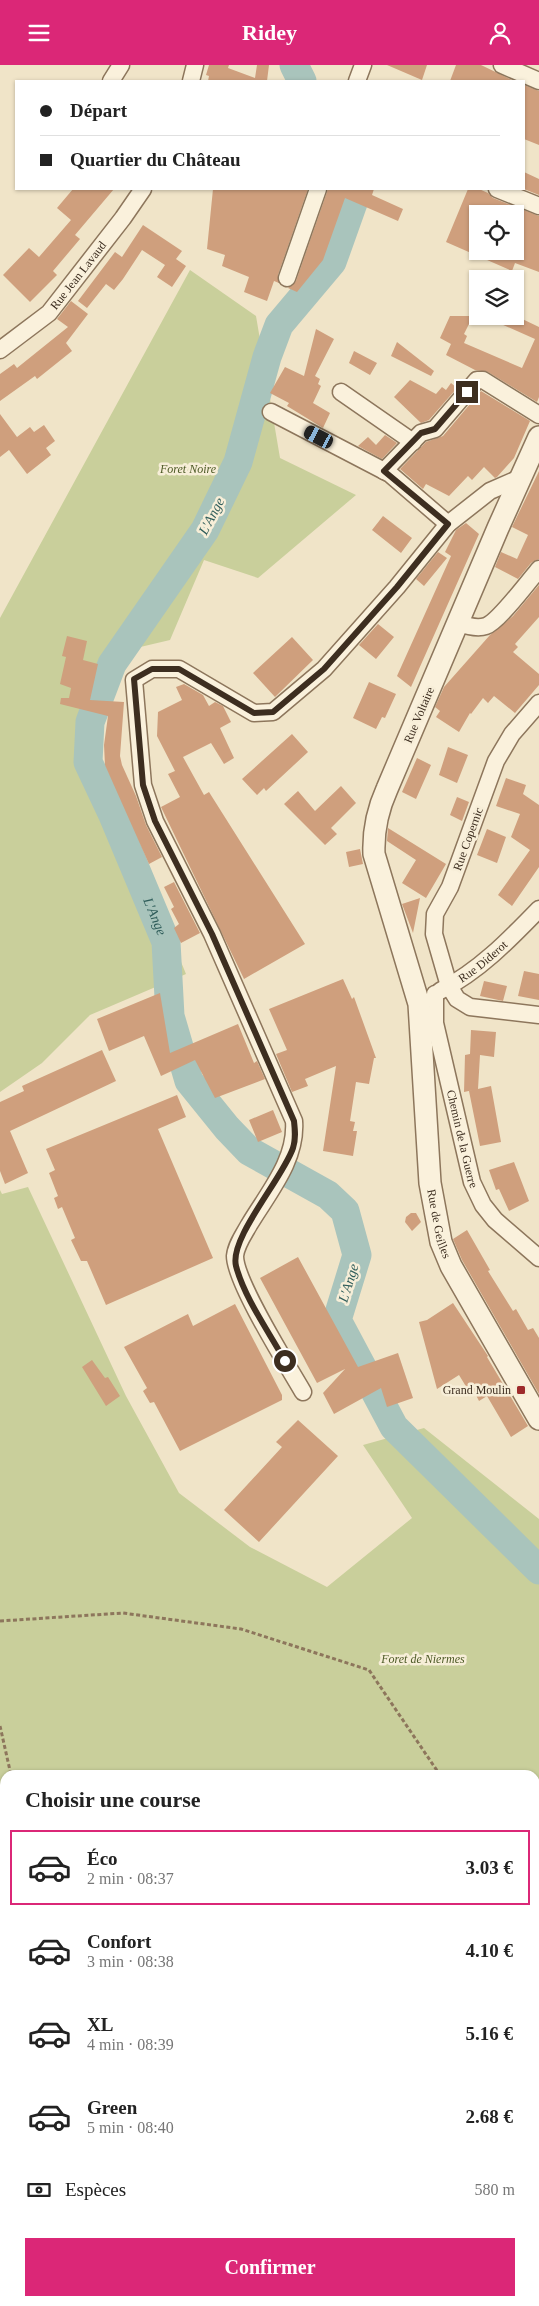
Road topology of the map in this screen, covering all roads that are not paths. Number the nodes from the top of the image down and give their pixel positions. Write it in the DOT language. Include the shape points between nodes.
graph roads {
  1 [pos="121,65"];
  2 [pos="195,65"];
  3 [pos="363,65"];
  4 [pos="502,65"];
  5 [pos="112,80"];
  6 [pos="191,80"];
  7 [pos="357,80"];
  8 [pos="539,81"];
  9 [pos="142,190"];
  10 [pos="318,190"];
  11 [pos="499,190"];
  12 [pos="539,206"];
  13 [pos="287,278"];
  14 [pos="0,350"];
  15 [pos="341,392"];
  16 [pos="271,412"];
  17 [pos="539,415"];
  18 [pos="539,437"];
  19 [pos="413,442"];
  20 [pos="384,471"];
  21 [pos="522,477"];
  22 [pos="448,524"];
  23 [pos="539,569"];
  24 [pos="459,623"];
  25 [pos="539,703"];
  26 [pos="539,909"];
  27 [pos="434,995"];
  28 [pos="539,1015"];
  29 [pos="539,1258"];
  30 [pos="303,1393"];
  31 [pos="539,1419"];
  1 -- 5 [label="street"];
  2 -- 6 [label="street"];
  3 -- 7 [label="street"];
  4 -- 8 [label="street"];
  9 -- 14 [label="street, Rue Jean Lavaud" via="49,313"];
  10 -- 13 [label="street"];
  11 -- 12 [label="street"];
  15 -- 19 [label="street"];
  16 -- 20 [label="street"];
  17 -- 19 [label="street" via="483,380 477,380 435,429 421,433"];
  18 -- 21 [label="street, Rue Voltaire"];
  19 -- 20 [label="street"];
  20 -- 22 [label="street"];
  21 -- 22 [label="street" via="490,491"];
  21 -- 24 [label="street, Rue Voltaire"];
  22 -- 30 [label="street" via="324,669 273,712 254,713 179,669 152,669 134,679 143,785 155,821 212,934 294,1121 293,1148 235,1254 236,1266 250,1297"];
  23 -- 24 [label="street" via="487,626"];
  24 -- 27 [label="street, Rue Voltaire" via="378,809 374,830 374,854"];
  25 -- 27 [label="street, Rue Copernic" via="512,734 496,761 450,887 435,914"];
  26 -- 27 [label="street, Rue Diderot" via="502,947"];
  27 -- 28 [label="street" via="457,999 470,1007"];
  27 -- 29 [label="street, Chemin de la Guerre" via="435,1023 472,1182 495,1220"];
  27 -- 31 [label="street, Rue de Geilles" via="430,1183 441,1242 451,1266"];
}
